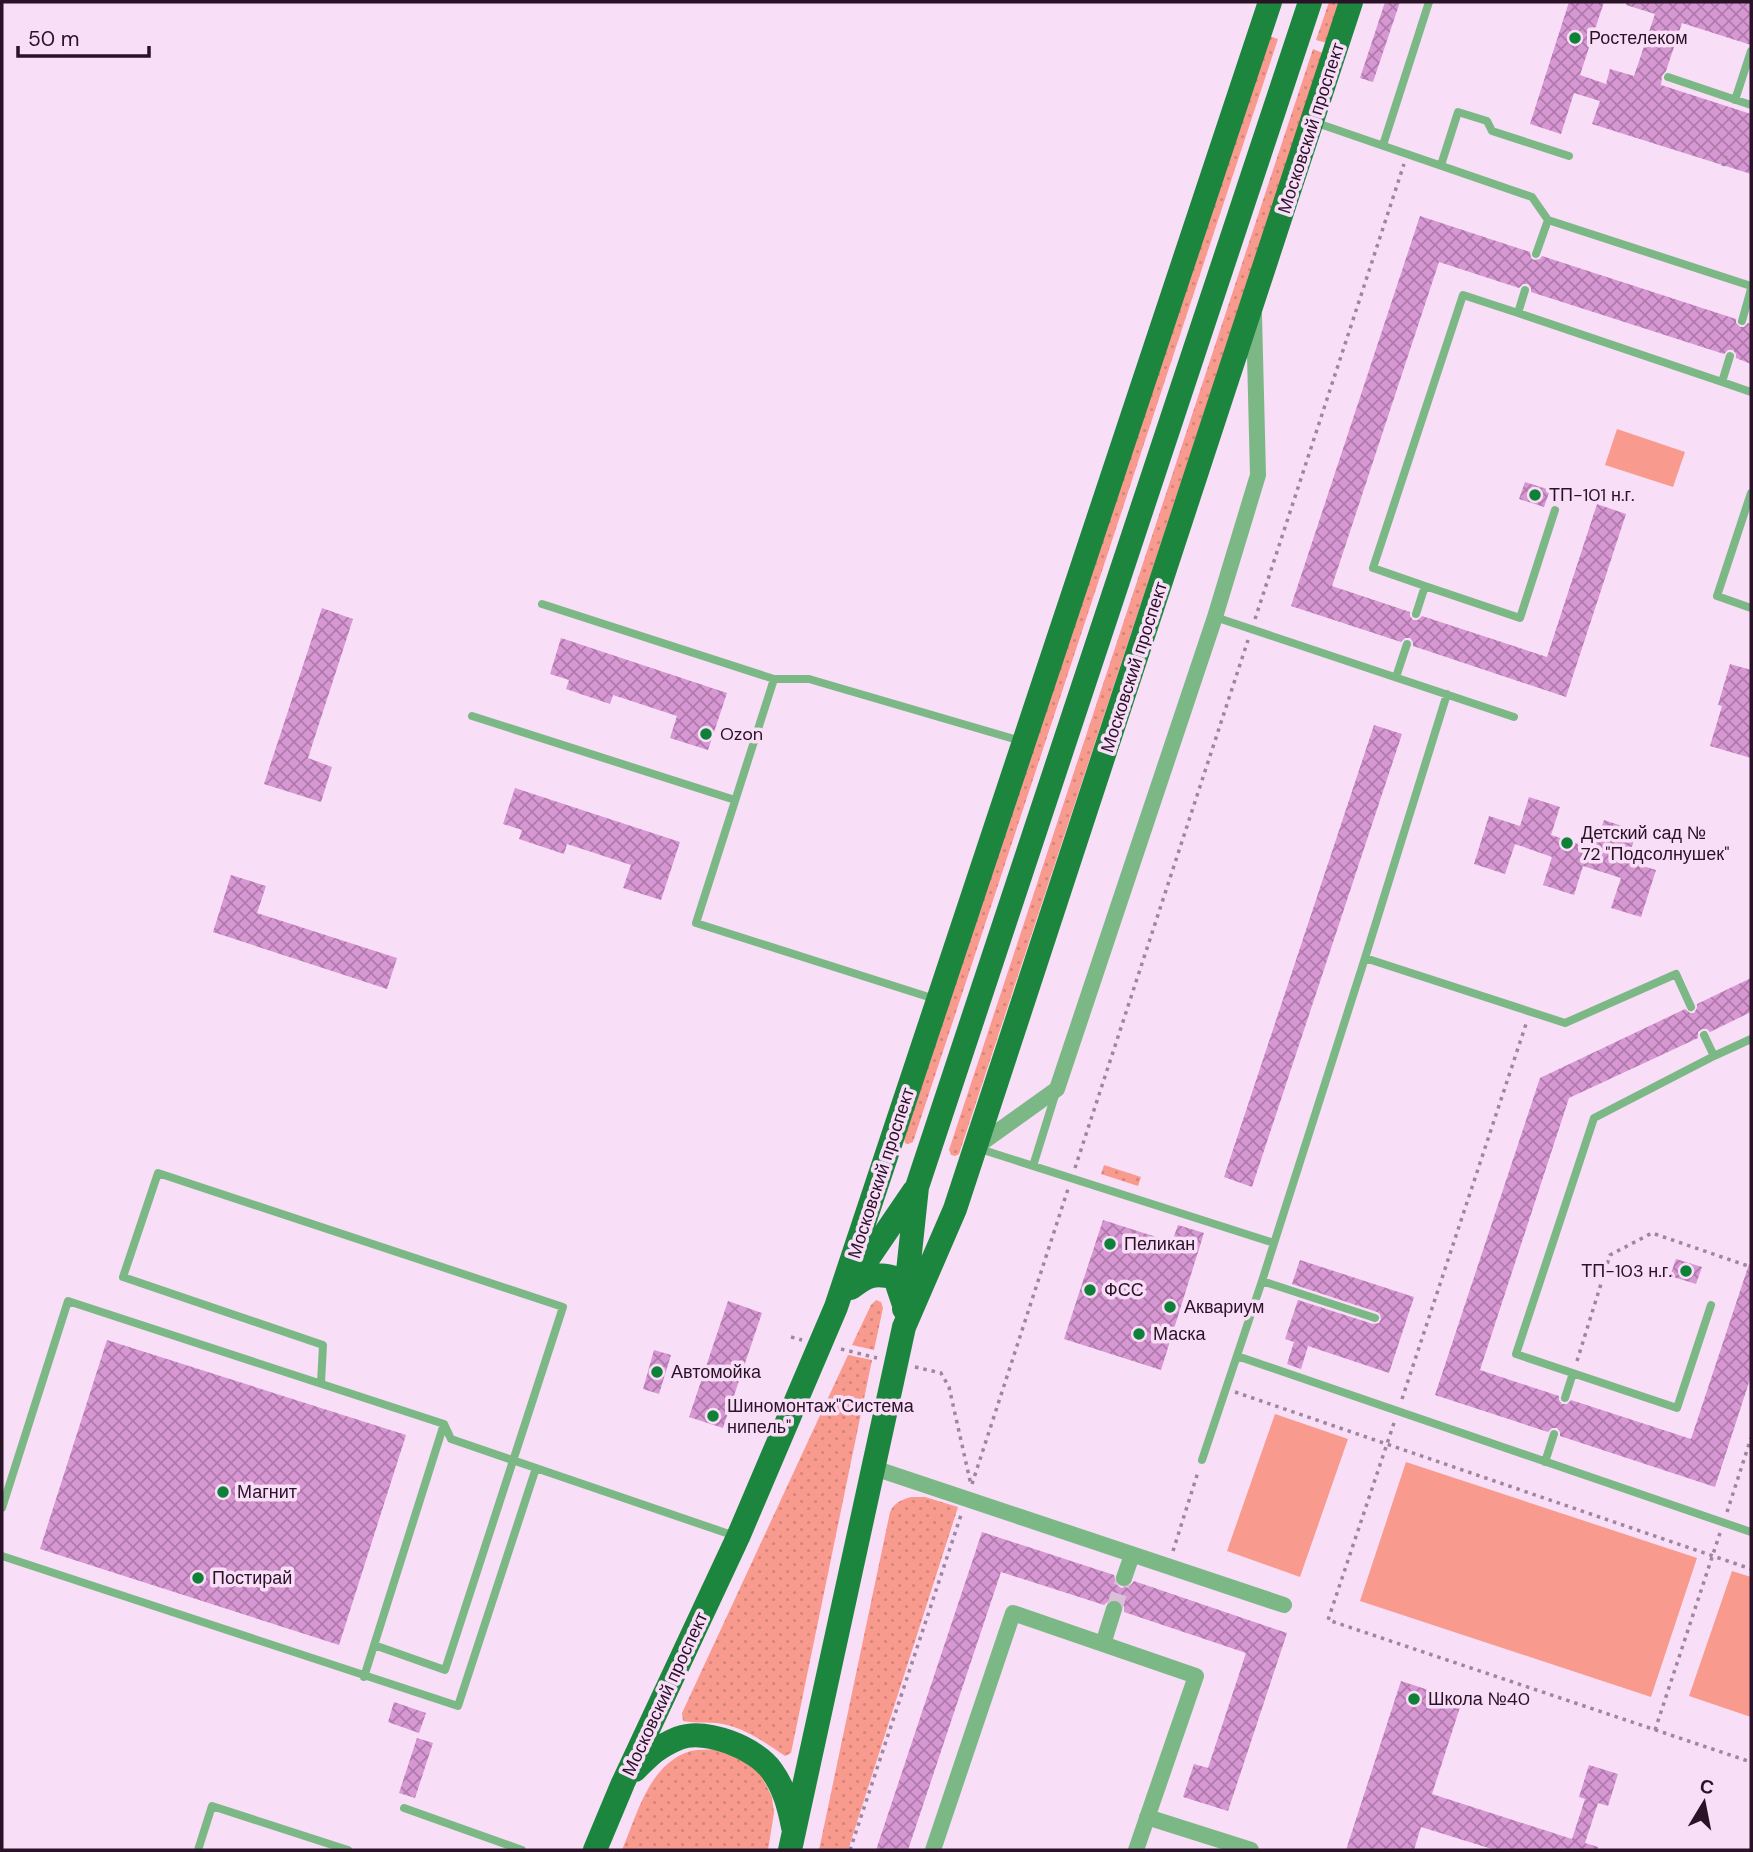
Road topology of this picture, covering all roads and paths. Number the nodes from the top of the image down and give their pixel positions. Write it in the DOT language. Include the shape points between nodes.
graph roads {
  1 [pos="1270,2"];
  2 [pos="1310,2"];
  3 [pos="1351,2"];
  4 [pos="1429,2"];
  5 [pos="1751,51"];
  6 [pos="1668,77"];
  7 [pos="1735,100"];
  8 [pos="1751,105"];
  9 [pos="1313,121"];
  10 [pos="1383,145"];
  11 [pos="1407,154"];
  12 [pos="1569,156"];
  13 [pos="1726,156"];
  14 [pos="1441,166"];
  15 [pos="1723,166"];
  16 [pos="1548,220"];
  17 [pos="1536,254"];
  18 [pos="1751,288"];
  19 [pos="1525,290"];
  20 [pos="1254,302"];
  21 [pos="1518,313"];
  22 [pos="1741,321"];
  23 [pos="1730,356"];
  24 [pos="1722,382"];
  25 [pos="1751,392"];
  26 [pos="1751,493"];
  27 [pos="1555,510"];
  28 [pos="1425,586"];
  29 [pos="542,604"];
  30 [pos="1751,608"];
  31 [pos="1416,614"];
  32 [pos="1214,617"];
  33 [pos="1252,628"];
  34 [pos="1407,644"];
  35 [pos="1396,677"];
  36 [pos="774,678"];
  37 [pos="1447,694"];
  38 [pos="472,716"];
  39 [pos="1514,717"];
  40 [pos="1024,742"];
  41 [pos="735,800"];
  42 [pos="1365,958"];
  43 [pos="938,1000"];
  44 [pos="1691,1007"];
  45 [pos="1531,1012"];
  46 [pos="1704,1035"];
  47 [pos="1751,1039"];
  48 [pos="1714,1056"];
  49 [pos="1057,1089"];
  50 [pos="975,1147"];
  51 [pos="1033,1166"];
  52 [pos="1071,1178"];
  53 [pos="917,1187"];
  54 [pos="1274,1243"];
  55 [pos="1751,1267"];
  56 [pos="1262,1281"];
  57 [pos="841,1300"];
  58 [pos="1711,1305"];
  59 [pos="904,1317"];
  60 [pos="1375,1318"];
  61 [pos="791,1337"];
  62 [pos="821,1344"];
  63 [pos="1237,1356"];
  64 [pos="897,1362"];
  65 [pos="1573,1373"];
  66 [pos="321,1383"];
  67 [pos="1227,1389"];
  68 [pos="1565,1398"];
  69 [pos="1397,1411"];
  70 [pos="444,1424"];
  71 [pos="1554,1434"];
  72 [pos="1751,1438"];
  73 [pos="1387,1444"];
  74 [pos="513,1460"];
  75 [pos="1202,1460"];
  76 [pos="1545,1462"];
  77 [pos="536,1468"];
  78 [pos="874,1468"];
  79 [pos="967,1499"];
  80 [pos="2,1508"];
  81 [pos="1724,1523"];
  82 [pos="1751,1532"];
  83 [pos="738,1537"];
  84 [pos="1132,1555"];
  85 [pos="2,1556"];
  86 [pos="1713,1556"];
  87 [pos="1168,1566"];
  88 [pos="1751,1569"];
  89 [pos="1124,1578"];
  90 [pos="1284,1605"];
  91 [pos="1114,1608"];
  92 [pos="1103,1644"];
  93 [pos="374,1645"];
  94 [pos="364,1676"];
  95 [pos="1656,1730"];
  96 [pos="1751,1762"];
  97 [pos="623,1783"];
  98 [pos="404,1808"];
  99 [pos="1147,1817"];
  100 [pos="792,1841"];
  101 [pos="198,1850"];
  102 [pos="348,1850"];
  103 [pos="522,1850"];
  104 [pos="595,1850"];
  105 [pos="850,1850"];
  106 [pos="933,1850"];
  107 [pos="1136,1850"];
  108 [pos="1251,1850"];
  1 -- 40 [label="main road, Московский проспект"];
  2 -- 53 [label="main road, Московский проспект"];
  3 -- 9 [label="main road, Московский проспект"];
  4 -- 10 [label="lane"];
  5 -- 7 [label="lane"];
  6 -- 7 [label="lane"];
  7 -- 8 [label="lane"];
  9 -- 10 [label="lane"];
  9 -- 20 [label="main road, Московский проспект"];
  10 -- 11 [label="lane"];
  11 -- 14 [label="lane"];
  11 -- 33 [label="path"];
  12 -- 14 [label="lane" via="1492,131 1487,121 1458,112"];
  13 -- 15 [label="path"];
  14 -- 16 [label="lane" via="1531,197"];
  16 -- 17 [label="lane"];
  16 -- 18 [label="lane"];
  18 -- 22 [label="lane"];
  19 -- 21 [label="lane"];
  20 -- 32 [label="street" via="1258,475"];
  20 -- 50 [label="main road, Московский проспект"];
  21 -- 24 [label="lane"];
  21 -- 28 [label="lane" via="1463,295 1373,568"];
  23 -- 24 [label="lane"];
  24 -- 25 [label="lane"];
  26 -- 30 [label="lane" via="1717,596"];
  27 -- 28 [label="lane" via="1520,618"];
  28 -- 31 [label="lane"];
  29 -- 36 [label="lane"];
  32 -- 33 [label="lane"];
  32 -- 49 [label="street"];
  33 -- 35 [label="lane"];
  33 -- 52 [label="path"];
  34 -- 35 [label="lane"];
  35 -- 37 [label="lane"];
  36 -- 40 [label="lane" via="809,679"];
  36 -- 41 [label="lane"];
  37 -- 39 [label="lane"];
  37 -- 42 [label="lane"];
  38 -- 41 [label="lane"];
  40 -- 43 [label="main road, Московский проспект"];
  41 -- 43 [label="lane" via="696,923"];
  42 -- 45 [label="lane"];
  42 -- 54 [label="lane"];
  43 -- 57 [label="main road, Московский проспект"];
  44 -- 45 [label="lane" via="1676,974 1565,1023"];
  45 -- 69 [label="path"];
  46 -- 48 [label="lane"];
  47 -- 48 [label="lane"];
  48 -- 65 [label="lane" via="1594,1118 1516,1354"];
  49 -- 50 [label="street"];
  49 -- 51 [label="lane"];
  50 -- 51 [label="lane"];
  50 -- 59 [label="main road, Московский проспект" via="955,1209"];
  51 -- 52 [label="lane"];
  52 -- 54 [label="lane"];
  52 -- 64 [label="path" via="971,1486 949,1387 941,1373"];
  53 -- 57 [label="main road, Московский проспект"];
  53 -- 59 [label="main road, Московский проспект"];
  54 -- 56 [label="lane"];
  55 -- 65 [label="path" via="1652,1233 1610,1255"];
  56 -- 60 [label="lane"];
  56 -- 63 [label="lane"];
  57 -- 59 [label="main road" via="863,1279 880,1273 895,1278"];
  57 -- 62 [label="main road, Московский проспект"];
  58 -- 65 [label="lane" via="1677,1408"];
  59 -- 64 [label="main road, Московский проспект"];
  61 -- 62 [label="path"];
  62 -- 64 [label="path"];
  62 -- 83 [label="main road, Московский проспект"];
  63 -- 67 [label="lane"];
  63 -- 69 [label="lane"];
  64 -- 78 [label="main road, Московский проспект"];
  65 -- 68 [label="lane"];
  66 -- 70 [label="lane"];
  66 -- 74 [label="lane" via="323,1345 123,1277 158,1173 563,1307"];
  66 -- 80 [label="lane" via="68,1301"];
  67 -- 73 [label="path"];
  67 -- 75 [label="lane"];
  69 -- 73 [label="path"];
  69 -- 76 [label="lane"];
  70 -- 74 [label="lane" via="451,1439"];
  70 -- 93 [label="lane"];
  71 -- 76 [label="lane"];
  72 -- 81 [label="path"];
  73 -- 86 [label="path"];
  73 -- 95 [label="path" via="1328,1620"];
  74 -- 77 [label="lane"];
  74 -- 93 [label="lane" via="446,1670"];
  75 -- 87 [label="path"];
  76 -- 81 [label="lane"];
  77 -- 83 [label="lane"];
  77 -- 94 [label="lane" via="458,1706"];
  78 -- 79 [label="street"];
  78 -- 100 [label="main road, Московский проспект"];
  79 -- 84 [label="street"];
  79 -- 105 [label="path"];
  81 -- 82 [label="lane"];
  81 -- 86 [label="path"];
  83 -- 97 [label="main road, Московский проспект"];
  84 -- 87 [label="street"];
  84 -- 89 [label="street"];
  85 -- 94 [label="lane"];
  86 -- 88 [label="path"];
  86 -- 95 [label="path"];
  87 -- 90 [label="street"];
  91 -- 92 [label="street"];
  92 -- 99 [label="street" via="1196,1675"];
  92 -- 106 [label="street" via="1013,1613"];
  93 -- 94 [label="lane"];
  95 -- 96 [label="path"];
  97 -- 100 [label="main road" via="656,1749 682,1737 730,1741 771,1768 787,1797"];
  97 -- 104 [label="main road, Московский проспект"];
  98 -- 103 [label="lane"];
  99 -- 107 [label="street"];
  99 -- 108 [label="street"];
  101 -- 102 [label="lane" via="212,1805"];
}
